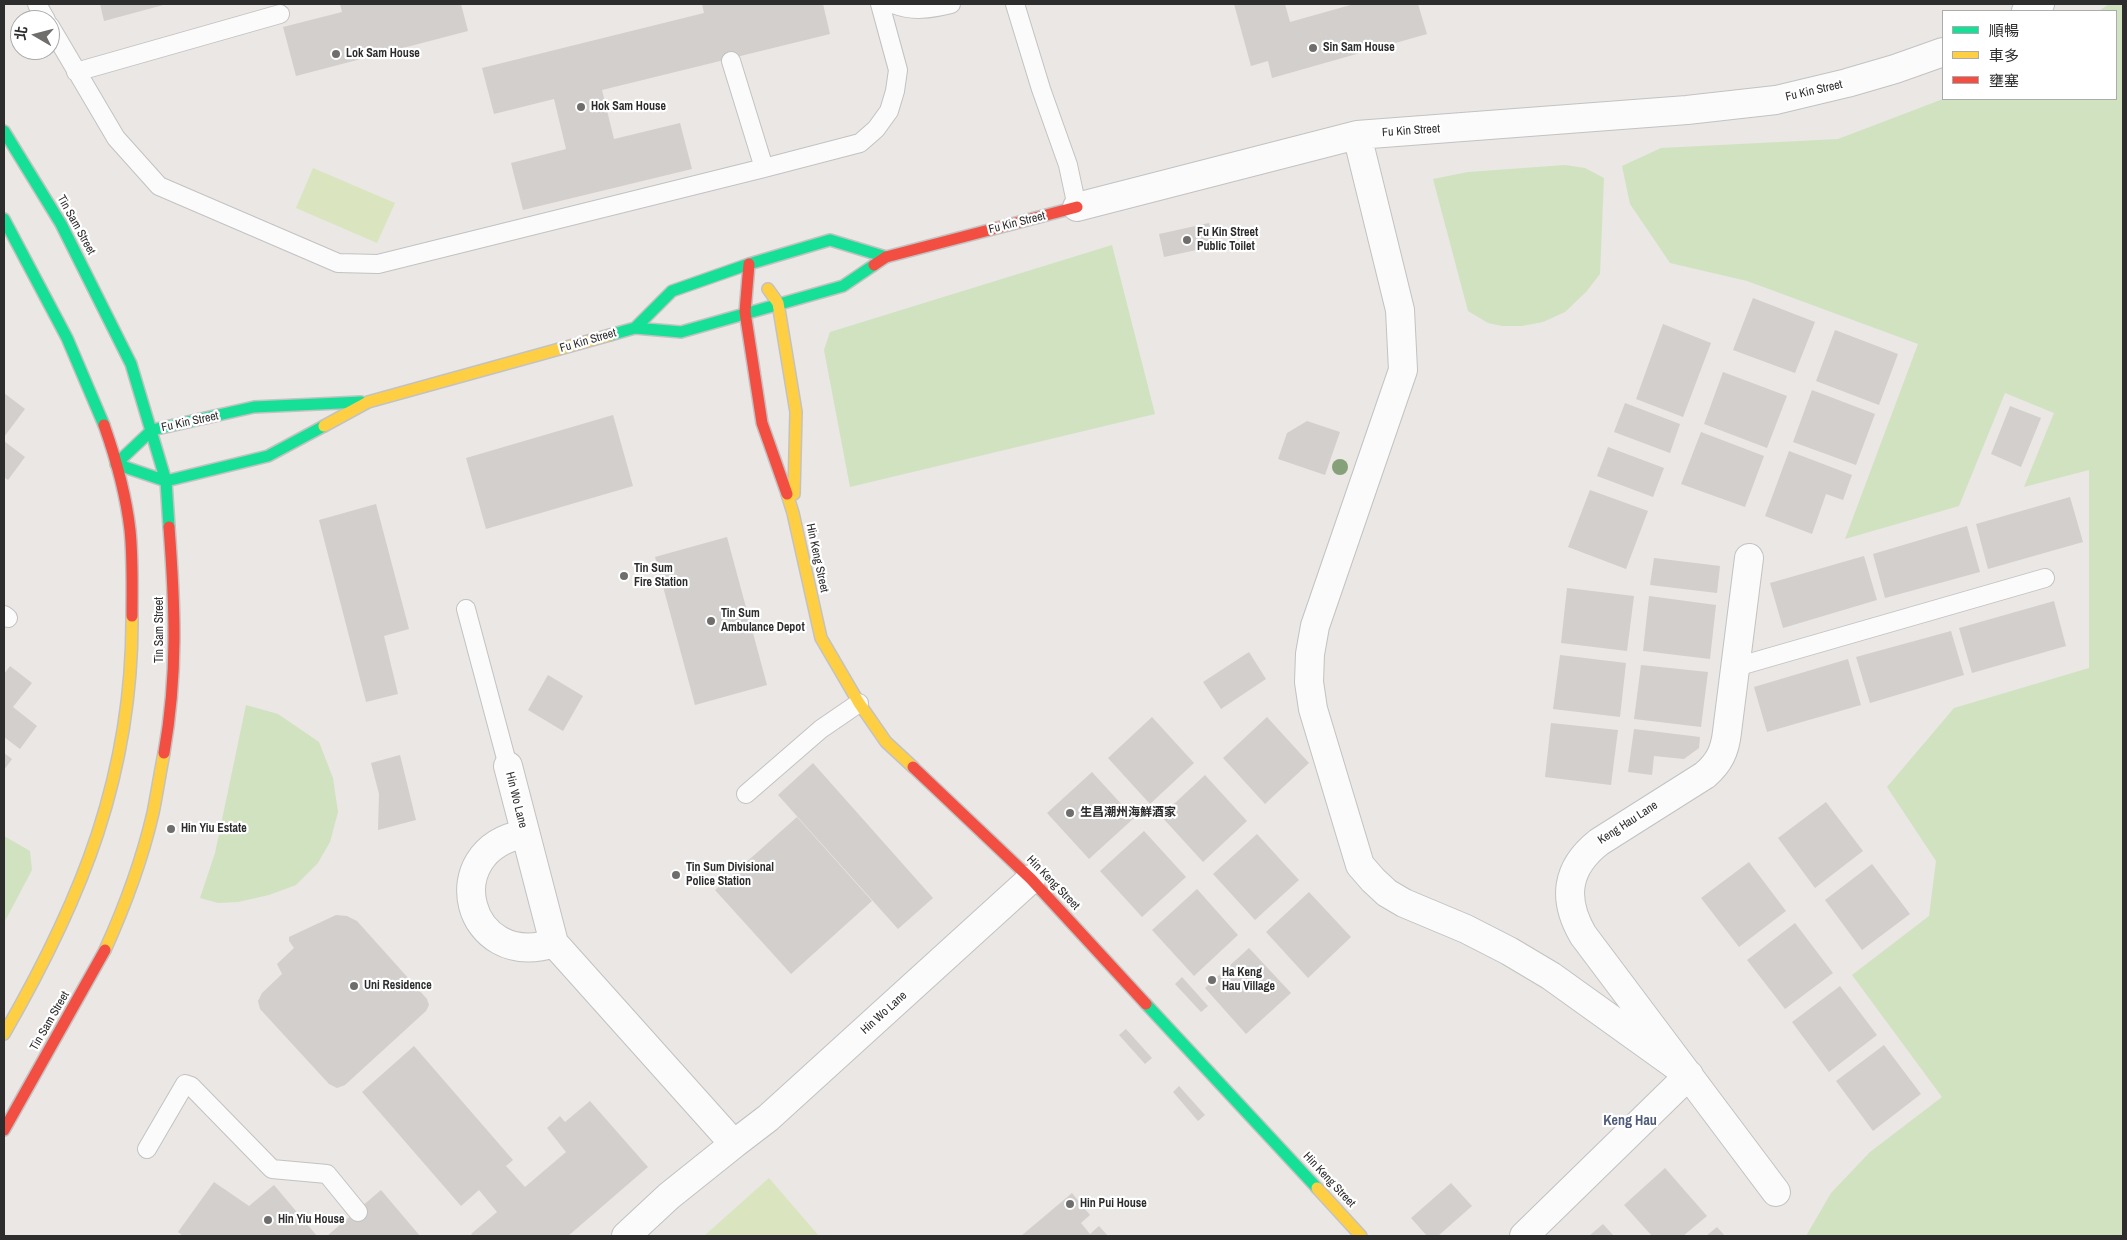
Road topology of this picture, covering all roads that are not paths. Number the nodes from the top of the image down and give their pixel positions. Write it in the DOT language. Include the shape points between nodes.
graph roads {
  1 [pos="880,4"];
  2 [pos="893,4"];
  3 [pos="951,4"];
  4 [pos="1015,4"];
  5 [pos="2040,4"];
  6 [pos="2028,10"];
  7 [pos="280,14"];
  8 [pos="60,44"];
  9 [pos="1942,52"];
  10 [pos="731,61"];
  11 [pos="76,72"];
  12 [pos="4,131"];
  13 [pos="1357,135"];
  14 [pos="764,168"];
  15 [pos="1077,207"];
  16 [pos="4,219"];
  17 [pos="886,257"];
  18 [pos="749,264"];
  19 [pos="778,303"];
  20 [pos="745,312"];
  21 [pos="635,328"];
  22 [pos="368,402"];
  23 [pos="152,430"];
  24 [pos="116,464"];
  25 [pos="166,481"];
  26 [pos="794,513"];
  27 [pos="1748,558"];
  28 [pos="2045,578"];
  29 [pos="466,608"];
  30 [pos="1736,667"];
  31 [pos="859,703"];
  32 [pos="508,766"];
  33 [pos="746,794"];
  34 [pos="524,834"];
  35 [pos="1031,879"];
  36 [pos="554,943"];
  37 [pos="4,1034"];
  38 [pos="1689,1075"];
  39 [pos="4,1130"];
  40 [pos="734,1144"];
  41 [pos="147,1149"];
  42 [pos="1776,1192"];
  43 [pos="358,1212"];
  44 [pos="626,1236"];
  45 [pos="1361,1236"];
  46 [pos="1524,1236"];
  1 -- 14 [label="lane" via="898,70 895,91 880,123 860,142"];
  2 -- 3 [label="lane" via="910,10 926,10"];
  4 -- 15 [label="lane" via="1040,89 1068,165"];
  5 -- 6 [label="street"];
  7 -- 11 [label="lane"];
  8 -- 11 [label="lane"];
  9 -- 13 [label="street, Fu Kin Street" via="1855,81 1776,100 1687,110"];
  10 -- 14 [label="lane"];
  11 -- 14 [label="lane" via="116,138 159,186 338,263 378,264"];
  12 -- 23 [label="street, Tin Sam Street" via="61,224 126,351"];
  13 -- 15 [label="street, Fu Kin Street"];
  13 -- 38 [label="street" via="1400,310 1403,370 1315,626 1309,682 1313,709 1360,865 1388,893 1404,903 1466,929 1551,976"];
  15 -- 17 [label="street, Fu Kin Street"];
  16 -- 24 [label="street" via="88,381"];
  17 -- 18 [label="street, Fu Kin Street" via="830,240"];
  17 -- 19 [label="street, Fu Kin Street" via="843,286"];
  18 -- 19 [label="street, Hin Keng Street"];
  18 -- 20 [label="street, Hin Keng Street"];
  18 -- 21 [label="street, Fu Kin Street" via="672,291"];
  19 -- 20 [label="street, Fu Kin Street"];
  19 -- 26 [label="street, Hin Keng Street" via="796,412"];
  20 -- 21 [label="street, Fu Kin Street" via="681,332"];
  20 -- 26 [label="street, Hin Keng Street" via="762,423"];
  21 -- 22 [label="street, Fu Kin Street"];
  22 -- 23 [label="street, Fu Kin Street" via="254,407"];
  22 -- 25 [label="street, Fu Kin Street" via="268,456"];
  23 -- 24 [label="street, Fu Kin Street"];
  23 -- 25 [label="street, Tin Sam Street"];
  24 -- 25 [label="street"];
  24 -- 37 [label="street" via="129,523 134,618 131,672 118,766 87,870 64,924"];
  25 -- 39 [label="street, Tin Sam Street" via="175,603 175,658 171,712 153,813 127,899 105,951"];
  26 -- 31 [label="street, Hin Keng Street" via="821,638"];
  27 -- 30 [label="street, Keng Hau Lane"];
  28 -- 30 [label="lane"];
  29 -- 32 [label="lane"];
  30 -- 38 [label="street, Keng Hau Lane" via="1726,746 1714,767 1585,852 1570,885 1570,902 1579,927"];
  31 -- 33 [label="lane" via="821,729"];
  31 -- 35 [label="street, Hin Keng Street" via="886,742"];
  32 -- 34 [label="street, Hin Wo Lane"];
  34 -- 36 [label="street, Hin Wo Lane"];
  34 -- 36 [label="street, Hin Wo Lane" via="499,842 484,854 473,876 472,905 479,922 505,944 538,948"];
  35 -- 40 [label="street, Hin Wo Lane" via="768,1118"];
  35 -- 45 [label="street, Hin Keng Street"];
  36 -- 40 [label="street, Hin Wo Lane"];
  38 -- 42 [label="street, Keng Hau Lane"];
  38 -- 46 [label="street"];
  40 -- 44 [label="street, Hin Wo Lane" via="669,1196"];
  41 -- 43 [label="lane" via="186,1084 272,1169 327,1174"];
}
